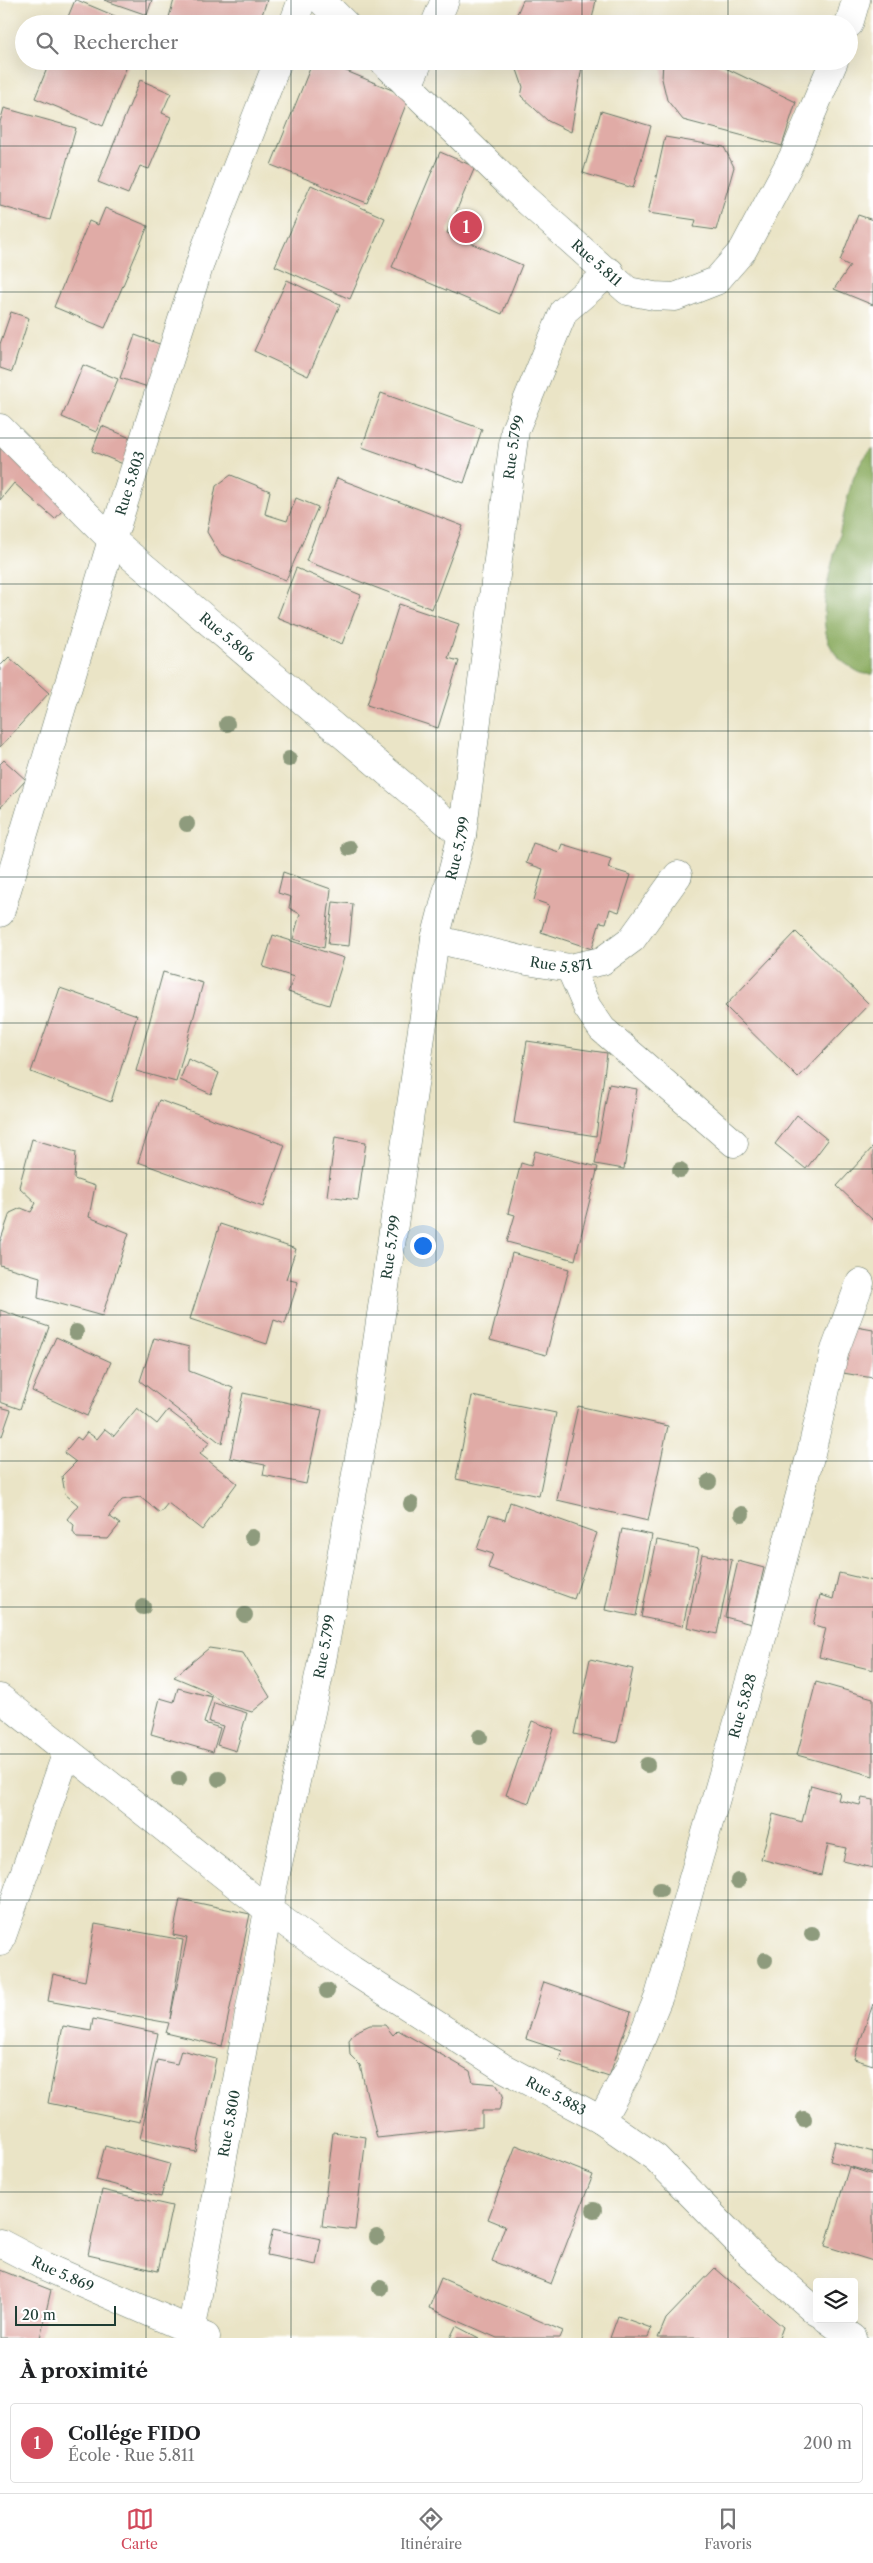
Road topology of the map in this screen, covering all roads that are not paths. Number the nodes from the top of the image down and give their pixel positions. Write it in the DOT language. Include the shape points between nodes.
graph roads {
  1 [pos="302,0"];
  2 [pos="321,0"];
  3 [pos="445,0"];
  4 [pos="856,0"];
  5 [pos="296,15"];
  6 [pos="336,15"];
  7 [pos="439,15"];
  8 [pos="852,15"];
  9 [pos="274,70"];
  10 [pos="392,70"];
  11 [pos="414,70"];
  12 [pos="830,70"];
  13 [pos="408,86"];
  14 [pos="610,272"];
  15 [pos="0,428"];
  16 [pos="112,540"];
  17 [pos="462,835"];
  18 [pos="678,875"];
  19 [pos="0,913"];
  20 [pos="435,939"];
  21 [pos="570,968"];
  22 [pos="734,1143"];
  23 [pos="860,1283"];
  24 [pos="0,1698"];
  25 [pos="67,1752"];
  26 [pos="268,1910"];
  27 [pos="0,1942"];
  28 [pos="601,2120"];
  29 [pos="0,2243"];
  30 [pos="813,2309"];
  31 [pos="832,2323"];
  32 [pos="196,2336"];
  33 [pos="853,2338"];
  1 -- 5 [label="street"];
  2 -- 6 [label="street"];
  3 -- 7 [label="street"];
  4 -- 8 [label="street"];
  9 -- 16 [label="street, Rue 5.803" via="202,254"];
  10 -- 13 [label="street, Rue 5.811"];
  11 -- 13 [label="street"];
  12 -- 14 [label="street, Rue 5.811" via="794,155 743,250 716,281 674,297 654,296 628,291"];
  13 -- 14 [label="street, Rue 5.811" via="525,199"];
  14 -- 17 [label="street, Rue 5.799" via="564,311 515,430"];
  15 -- 16 [label="street, Rue 5.806"];
  16 -- 17 [label="street, Rue 5.806"];
  16 -- 19 [label="street, Rue 5.803"];
  17 -- 20 [label="street, Rue 5.799"];
  18 -- 21 [label="street, Rue 5.871" via="632,939 602,961"];
  20 -- 21 [label="street, Rue 5.871"];
  20 -- 26 [label="street, Rue 5.799" via="366,1419 321,1666"];
  21 -- 22 [label="street" via="587,1007 602,1029"];
  23 -- 28 [label="street, Rue 5.828" via="835,1350 759,1649 660,1996 628,2071"];
  24 -- 25 [label="street"];
  25 -- 26 [label="street"];
  25 -- 27 [label="street"];
  26 -- 28 [label="street, Rue 5.883" via="352,1970 502,2067"];
  26 -- 32 [label="street, Rue 5.800"];
  28 -- 30 [label="street, Rue 5.883" via="656,2158 750,2254"];
  29 -- 32 [label="street, Rue 5.869"];
  31 -- 33 [label="street"];
}
